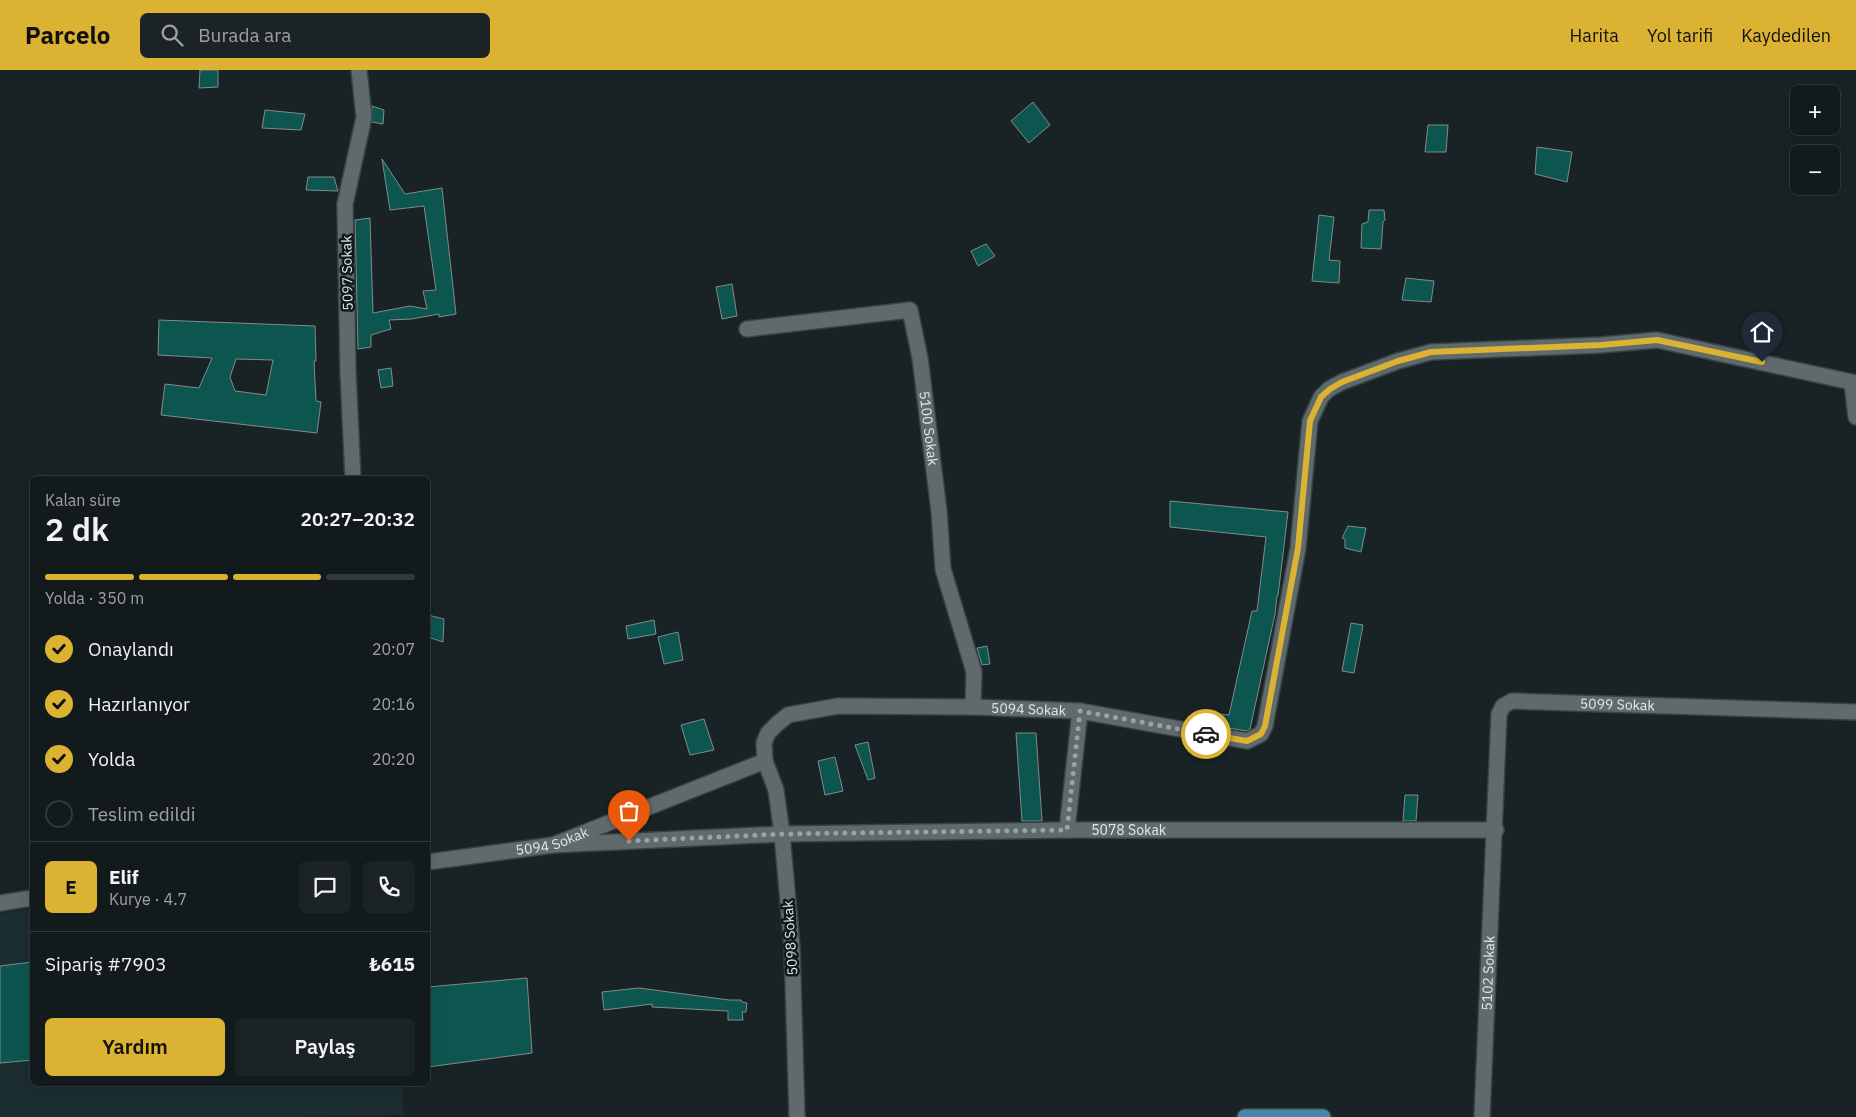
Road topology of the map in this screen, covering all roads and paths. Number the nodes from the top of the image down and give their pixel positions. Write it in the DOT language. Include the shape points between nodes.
graph roads {
  1 [pos="359,70"];
  2 [pos="747,328"];
  3 [pos="1854,383"];
  4 [pos="1856,417"];
  5 [pos="353,476"];
  6 [pos="973,707"];
  7 [pos="1080,711"];
  8 [pos="1856,712"];
  9 [pos="765,761"];
  10 [pos="1067,830"];
  11 [pos="1496,830"];
  12 [pos="782,834"];
  13 [pos="553,845"];
  14 [pos="430,862"];
  15 [pos="30,898"];
  16 [pos="0,903"];
  17 [pos="797,1117"];
  18 [pos="1245,1117"];
  19 [pos="1323,1117"];
  20 [pos="1482,1117"];
  1 -- 5 [label="street, 5097 Sokak" via="364,117 345,204"];
  2 -- 6 [label="street, 5100 Sokak" via="910,310 920,358 943,569 974,672"];
  3 -- 4 [label="street"];
  3 -- 7 [label="street, 5094 Sokak" via="1657,340 1431,352 1342,382 1321,397 1310,421 1298,548 1261,734 1247,741"];
  6 -- 7 [label="street, 5094 Sokak"];
  6 -- 9 [label="street, 5094 Sokak" via="838,706 788,715 768,733 764,743"];
  7 -- 10 [label="street"];
  8 -- 11 [label="street, 5099 Sokak" via="1512,701 1503,706 1499,714"];
  9 -- 12 [label="street, 5098 Sokak" via="776,790"];
  9 -- 13 [label="street, 5094 Sokak"];
  10 -- 11 [label="street, 5078 Sokak"];
  10 -- 12 [label="street, 5078 Sokak"];
  11 -- 20 [label="street, 5102 Sokak"];
  12 -- 13 [label="street, 5078 Sokak"];
  12 -- 17 [label="street, 5098 Sokak" via="792,946"];
  13 -- 14 [label="street, 5094 Sokak"];
  15 -- 16 [label="street"];
  18 -- 19 [label="main road"];
}
